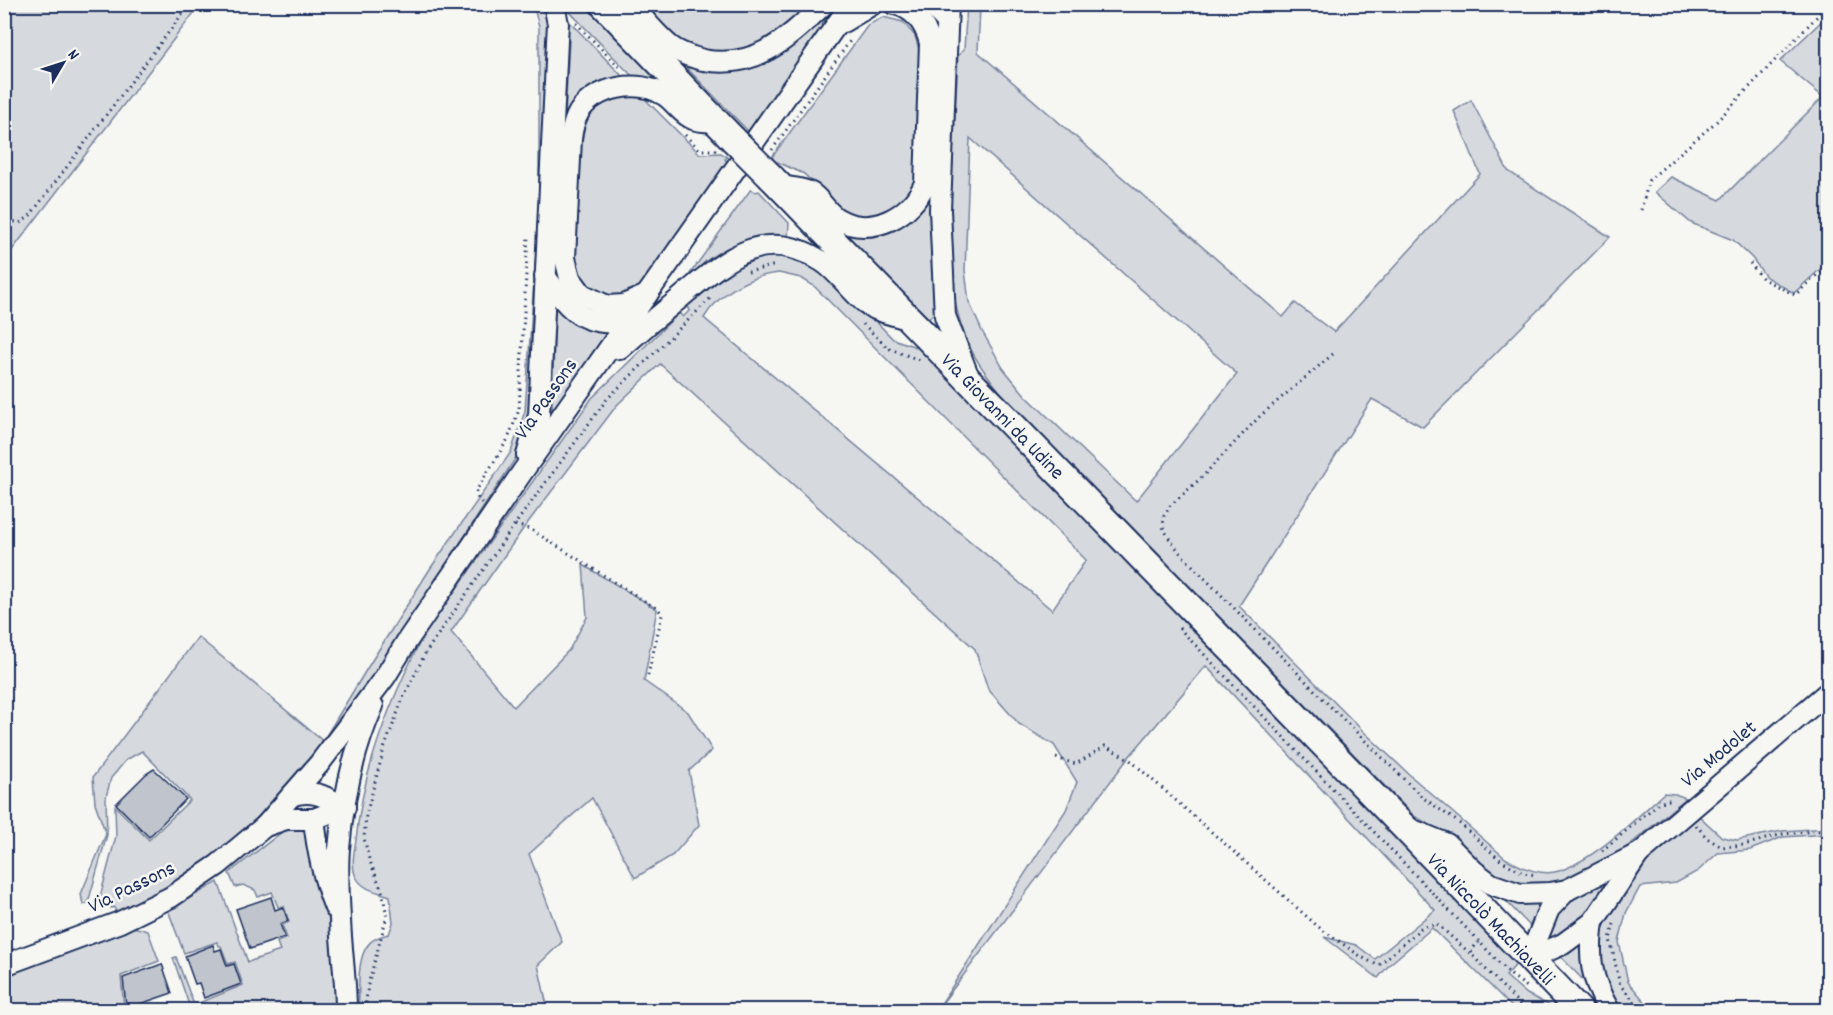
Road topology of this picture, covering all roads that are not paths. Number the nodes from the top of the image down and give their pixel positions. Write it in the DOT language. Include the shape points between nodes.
graph roads {
  1 [pos="554,4"];
  2 [pos="603,4"];
  3 [pos="631,4"];
  4 [pos="824,4"];
  5 [pos="851,4"];
  6 [pos="873,4"];
  7 [pos="894,4"];
  8 [pos="930,4"];
  9 [pos="948,13"];
  10 [pos="836,27"];
  11 [pos="717,122"];
  12 [pos="773,172"];
  13 [pos="545,276"];
  14 [pos="647,295"];
  15 [pos="908,319"];
  16 [pos="628,323"];
  17 [pos="593,372"];
  18 [pos="973,386"];
  19 [pos="523,471"];
  20 [pos="386,677"];
  21 [pos="1828,692"];
  22 [pos="291,796"];
  23 [pos="345,807"];
  24 [pos="314,819"];
  25 [pos="266,826"];
  26 [pos="1403,826"];
  27 [pos="1640,853"];
  28 [pos="1567,890"];
  29 [pos="340,921"];
  30 [pos="1593,922"];
  31 [pos="1529,959"];
  32 [pos="4,965"];
  33 [pos="346,1011"];
  34 [pos="1580,1011"];
  35 [pos="1609,1011"];
  1 -- 13 [label="street" via="558,33"];
  2 -- 11 [label="main road, Via Giovanni da Udine"];
  3 -- 4 [label="street" via="670,46 692,57 735,63 778,45"];
  5 -- 10 [label="street, Via Passons"];
  6 -- 10 [label="street"];
  7 -- 12 [label="street" via="915,14 930,43 925,183 920,195 900,215 883,223 868,227 852,225 836,218 810,192"];
  8 -- 9 [label="street"];
  9 -- 18 [label="street" via="940,210 945,316"];
  10 -- 14 [label="street, Via Passons"];
  11 -- 12 [label="main road, Via Giovanni da Udine, bridge"];
  11 -- 14 [label="street" via="693,119 664,95 637,86 611,91 591,101 580,111 573,126 565,258 570,278 582,294 607,306 624,305"];
  12 -- 15 [label="main road, Via Giovanni da Udine"];
  13 -- 16 [label="street" via="566,303 587,320"];
  13 -- 19 [label="street" via="538,415"];
  14 -- 16 [label="street, Via Passons"];
  15 -- 17 [label="street" via="872,307 825,263 805,252 763,246 748,249 709,272"];
  15 -- 18 [label="main road, Via Giovanni da Udine"];
  16 -- 17 [label="street, Via Passons"];
  17 -- 19 [label="street, Via Passons"];
  18 -- 26 [label="main road, Via Giovanni da Udine"];
  19 -- 20 [label="street, Via Passons"];
  20 -- 22 [label="street, Via Passons"];
  20 -- 23 [label="street" via="362,730"];
  21 -- 27 [label="street, Via Modolet" via="1688,821"];
  22 -- 23 [label="street" via="303,792 322,794"];
  22 -- 25 [label="street, Via Passons"];
  23 -- 24 [label="street, Via Passons"];
  23 -- 29 [label="street" via="339,851"];
  24 -- 25 [label="street, Via Passons" via="286,819"];
  24 -- 29 [label="street" via="318,855"];
  25 -- 32 [label="street, Via Passons" via="171,897 120,922"];
  26 -- 28 [label="street, Via Modolet" via="1447,844 1491,884 1520,894"];
  26 -- 31 [label="main road, Via Niccolò Machiavelli"];
  27 -- 28 [label="street, Via Modolet"];
  27 -- 30 [label="street, Via Modolet"];
  28 -- 31 [label="street, Via Modolet" via="1549,909"];
  29 -- 33 [label="street"];
  30 -- 31 [label="street, Via Modolet" via="1563,944"];
  30 -- 35 [label="street, Via Modolet" via="1589,950 1592,967"];
  31 -- 34 [label="main road, Via Niccolò Machiavelli"];
}
